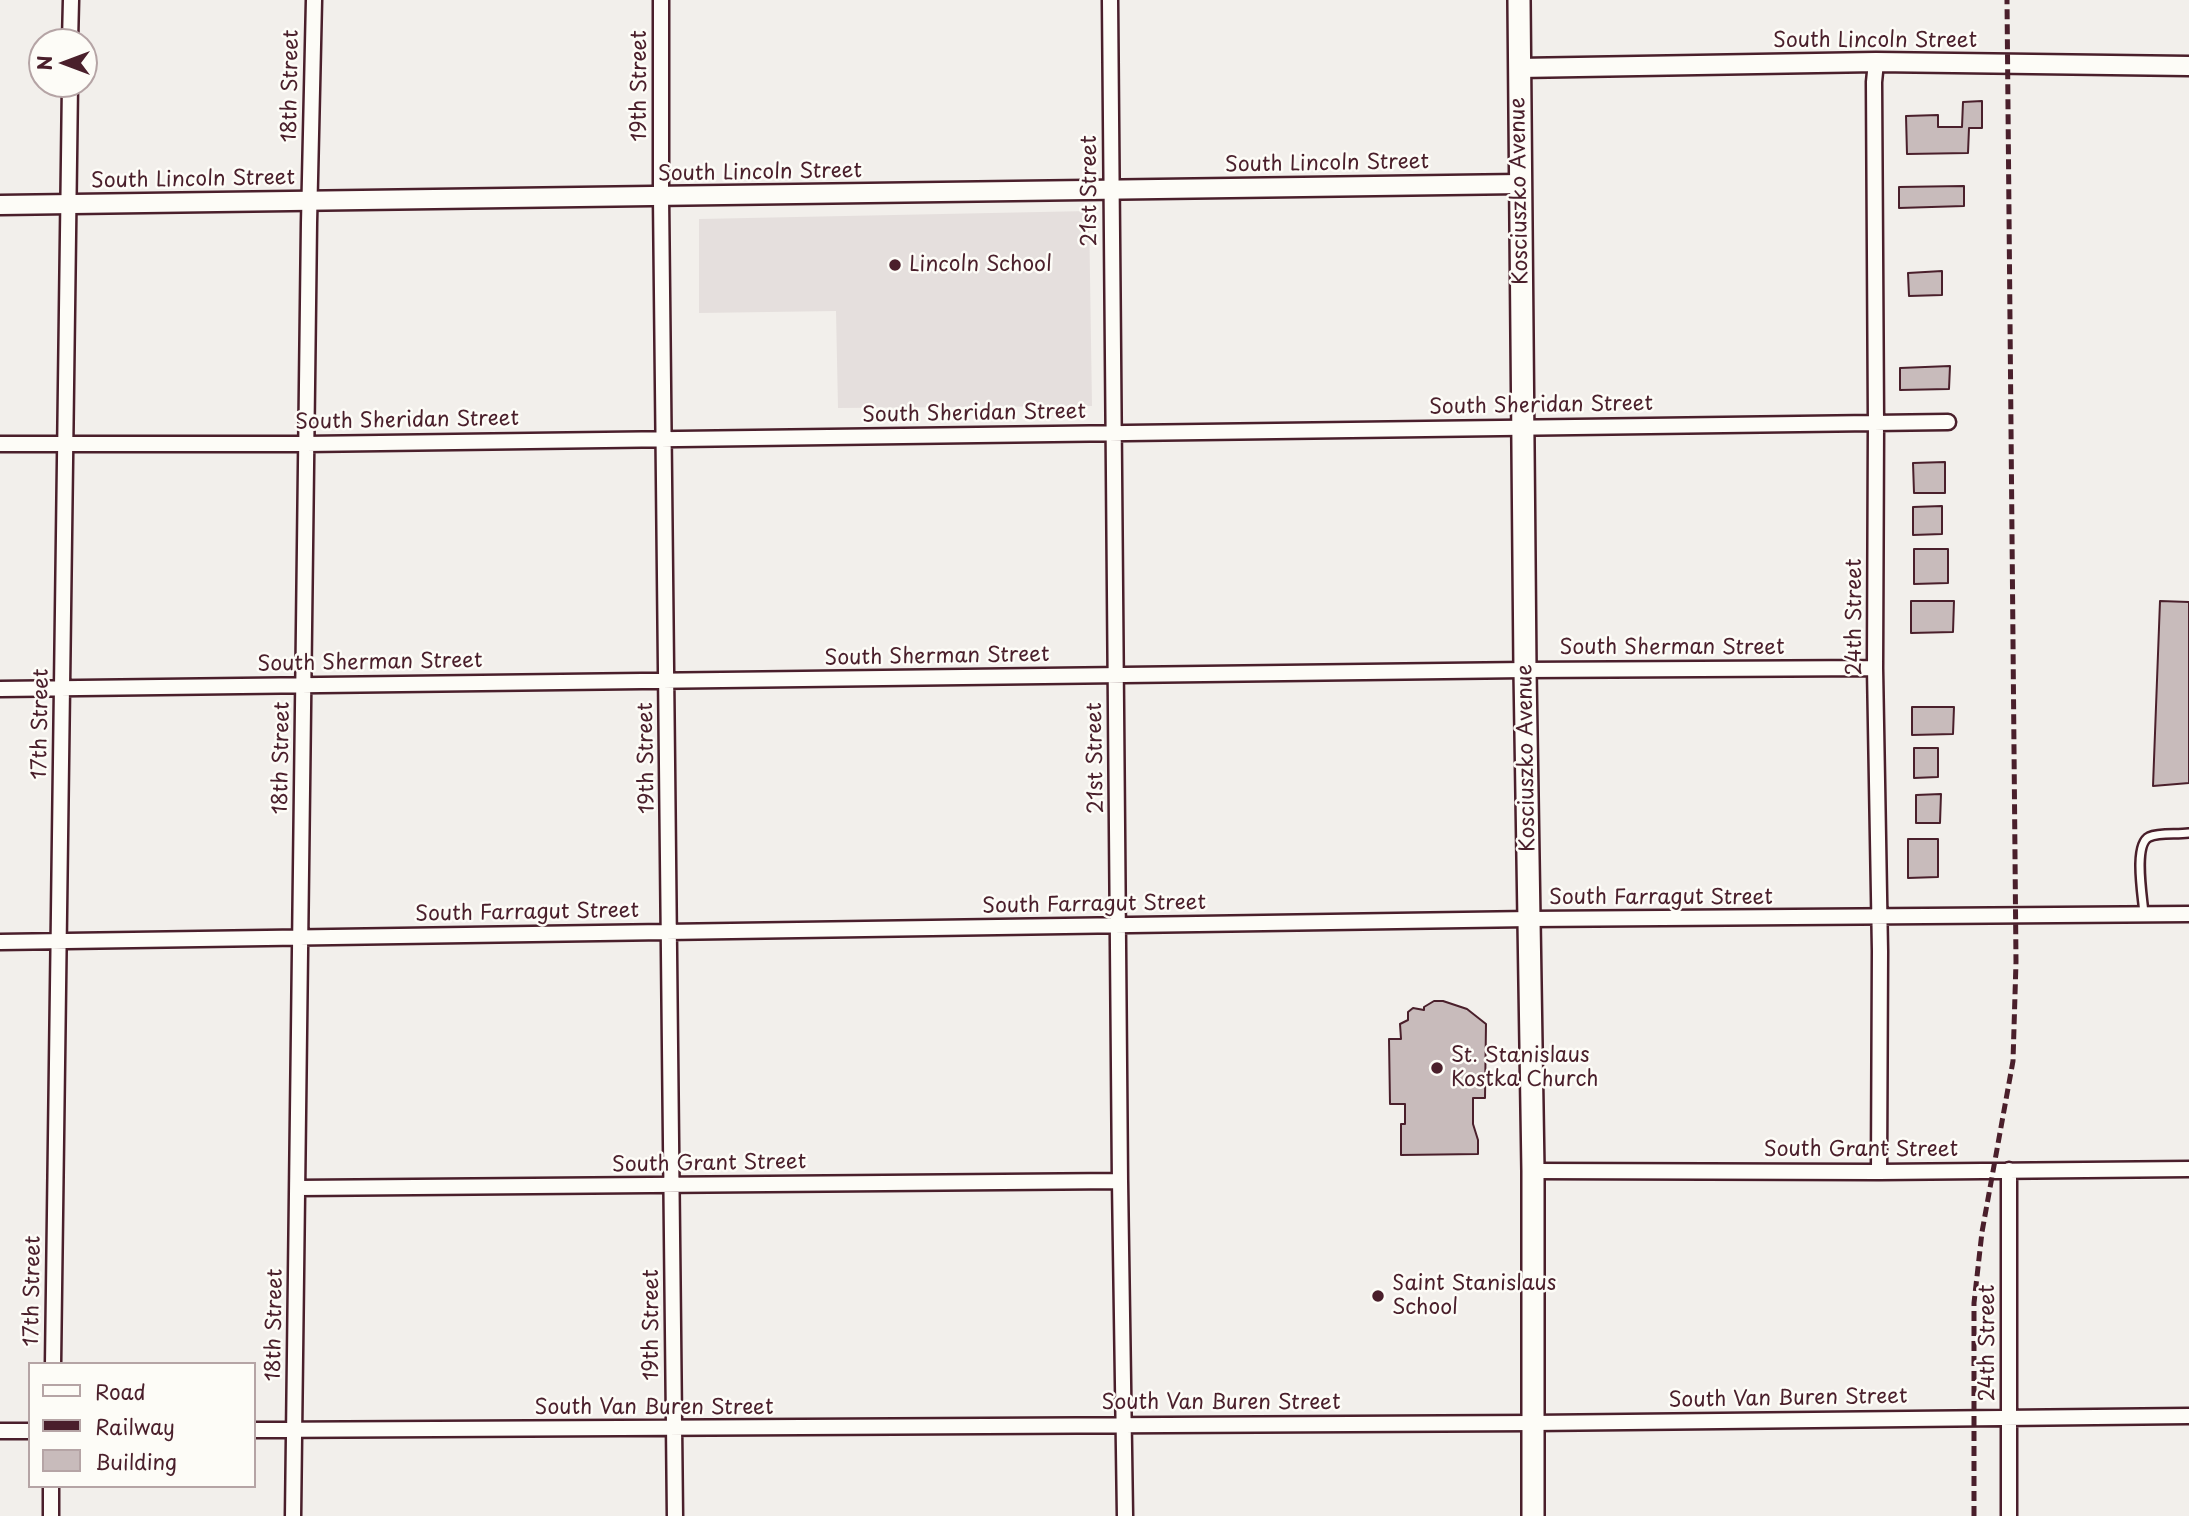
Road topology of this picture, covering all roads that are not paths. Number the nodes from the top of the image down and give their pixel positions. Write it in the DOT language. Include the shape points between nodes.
graph roads {
  1 [pos="71,0"];
  2 [pos="314,0"];
  3 [pos="662,0"];
  4 [pos="1110,0"];
  5 [pos="1520,0"];
  6 [pos="70,28"];
  7 [pos="1876,62"];
  8 [pos="2189,65"];
  9 [pos="1519,68"];
  10 [pos="69,98"];
  11 [pos="1520,184"];
  12 [pos="1110,190"];
  13 [pos="661,197"];
  14 [pos="309,202"];
  15 [pos="0,205"];
  16 [pos="68,205"];
  17 [pos="1948,422"];
  18 [pos="1877,424"];
  19 [pos="1523,428"];
  20 [pos="1114,434"];
  21 [pos="664,438"];
  22 [pos="64,443"];
  23 [pos="0,444"];
  24 [pos="306,444"];
  25 [pos="1875,668"];
  26 [pos="1525,670"];
  27 [pos="1116,675"];
  28 [pos="667,682"];
  29 [pos="304,685"];
  30 [pos="62,688"];
  31 [pos="0,689"];
  32 [pos="2189,833"];
  33 [pos="2189,914"];
  34 [pos="2144,915"];
  35 [pos="1880,917"];
  36 [pos="1530,919"];
  37 [pos="1119,926"];
  38 [pos="670,933"];
  39 [pos="301,937"];
  40 [pos="58,941"];
  41 [pos="0,942"];
  42 [pos="2189,1169"];
  43 [pos="2010,1170"];
  44 [pos="1532,1171"];
  45 [pos="1879,1172"];
  46 [pos="1120,1181"];
  47 [pos="673,1185"];
  48 [pos="298,1188"];
  49 [pos="53,1362"];
  50 [pos="2189,1416"];
  51 [pos="2009,1419"];
  52 [pos="1533,1423"];
  53 [pos="1124,1425"];
  54 [pos="674,1429"];
  55 [pos="256,1430"];
  56 [pos="0,1431"];
  57 [pos="28,1431"];
  58 [pos="294,1431"];
  59 [pos="51,1488"];
  60 [pos="51,1516"];
  61 [pos="293,1516"];
  62 [pos="675,1516"];
  63 [pos="1125,1516"];
  64 [pos="1533,1516"];
  65 [pos="2009,1516"];
  1 -- 6 [label="street"];
  2 -- 14 [label="street, 18th Street"];
  3 -- 13 [label="street, 19th Street"];
  4 -- 12 [label="street, 21st Street"];
  5 -- 9 [label="main road, Kosciuszko Avenue"];
  7 -- 8 [label="street, South Lincoln Street"];
  7 -- 9 [label="street, South Lincoln Street"];
  7 -- 18 [label="street, 24th Street"];
  9 -- 11 [label="main road, Kosciuszko Avenue"];
  10 -- 16 [label="street, 17th Street"];
  11 -- 12 [label="street, South Lincoln Street"];
  11 -- 19 [label="main road, Kosciuszko Avenue"];
  12 -- 13 [label="street, South Lincoln Street"];
  12 -- 20 [label="street, 21st Street"];
  13 -- 14 [label="street, South Lincoln Street"];
  13 -- 21 [label="street, 19th Street"];
  14 -- 16 [label="street, South Lincoln Street"];
  14 -- 24 [label="street, 18th Street"];
  15 -- 16 [label="street, South Lincoln Street"];
  16 -- 22 [label="street, 17th Street"];
  17 -- 18 [label="street, South Sheridan Street"];
  18 -- 19 [label="street, South Sheridan Street"];
  18 -- 25 [label="street, 24th Street"];
  19 -- 20 [label="street, South Sheridan Street"];
  19 -- 26 [label="main road, Kosciuszko Avenue"];
  20 -- 21 [label="street, South Sheridan Street"];
  20 -- 27 [label="street, 21st Street"];
  21 -- 24 [label="street, South Sheridan Street"];
  21 -- 28 [label="street, 19th Street"];
  22 -- 23 [label="street, South Sheridan Street"];
  22 -- 24 [label="street, South Sheridan Street"];
  22 -- 30 [label="street, 17th Street"];
  24 -- 29 [label="street, 18th Street"];
  25 -- 26 [label="street, South Sherman Street"];
  25 -- 35 [label="street, 24th Street"];
  26 -- 27 [label="street, South Sherman Street"];
  26 -- 36 [label="main road, Kosciuszko Avenue"];
  27 -- 28 [label="street, South Sherman Street"];
  27 -- 37 [label="street, 21st Street"];
  28 -- 29 [label="street, South Sherman Street"];
  28 -- 38 [label="street, 19th Street"];
  29 -- 30 [label="street, South Sherman Street"];
  29 -- 39 [label="street, 18th Street"];
  30 -- 31 [label="street, South Sherman Street"];
  30 -- 40 [label="street, 17th Street"];
  32 -- 34 [label="lane" via="2149,837 2142,844"];
  33 -- 34 [label="street, South Farragut Street"];
  34 -- 35 [label="street, South Farragut Street"];
  35 -- 36 [label="street, South Farragut Street"];
  35 -- 45 [label="street, 24th Street"];
  36 -- 37 [label="street, South Farragut Street"];
  36 -- 44 [label="main road, Kosciuszko Avenue"];
  37 -- 38 [label="street, South Farragut Street"];
  37 -- 46 [label="street, 21st Street"];
  38 -- 39 [label="street, South Farragut Street"];
  38 -- 47 [label="street, 19th Street"];
  39 -- 40 [label="street, South Farragut Street"];
  39 -- 48 [label="street, 18th Street"];
  40 -- 41 [label="street, South Farragut Street"];
  40 -- 49 [label="street, 17th Street"];
  42 -- 43 [label="street, South Grant Street"];
  43 -- 45 [label="street, South Grant Street"];
  43 -- 51 [label="street, 24th Street"];
  44 -- 45 [label="street, South Grant Street"];
  44 -- 52 [label="main road, Kosciuszko Avenue"];
  46 -- 47 [label="street, South Grant Street"];
  46 -- 53 [label="street, 21st Street"];
  47 -- 48 [label="street, South Grant Street"];
  47 -- 54 [label="street, 19th Street"];
  48 -- 58 [label="street, 18th Street"];
  50 -- 51 [label="street, South Van Buren Street"];
  51 -- 52 [label="street, South Van Buren Street"];
  51 -- 65 [label="street, 24th Street"];
  52 -- 53 [label="street, South Van Buren Street"];
  52 -- 64 [label="main road, Kosciuszko Avenue"];
  53 -- 54 [label="street, South Van Buren Street"];
  53 -- 63 [label="street, 21st Street"];
  54 -- 58 [label="street, South Van Buren Street"];
  54 -- 62 [label="street, 19th Street"];
  55 -- 58 [label="street, South Van Buren Street"];
  56 -- 57 [label="street"];
  58 -- 61 [label="street, 18th Street"];
  59 -- 60 [label="street"];
}
